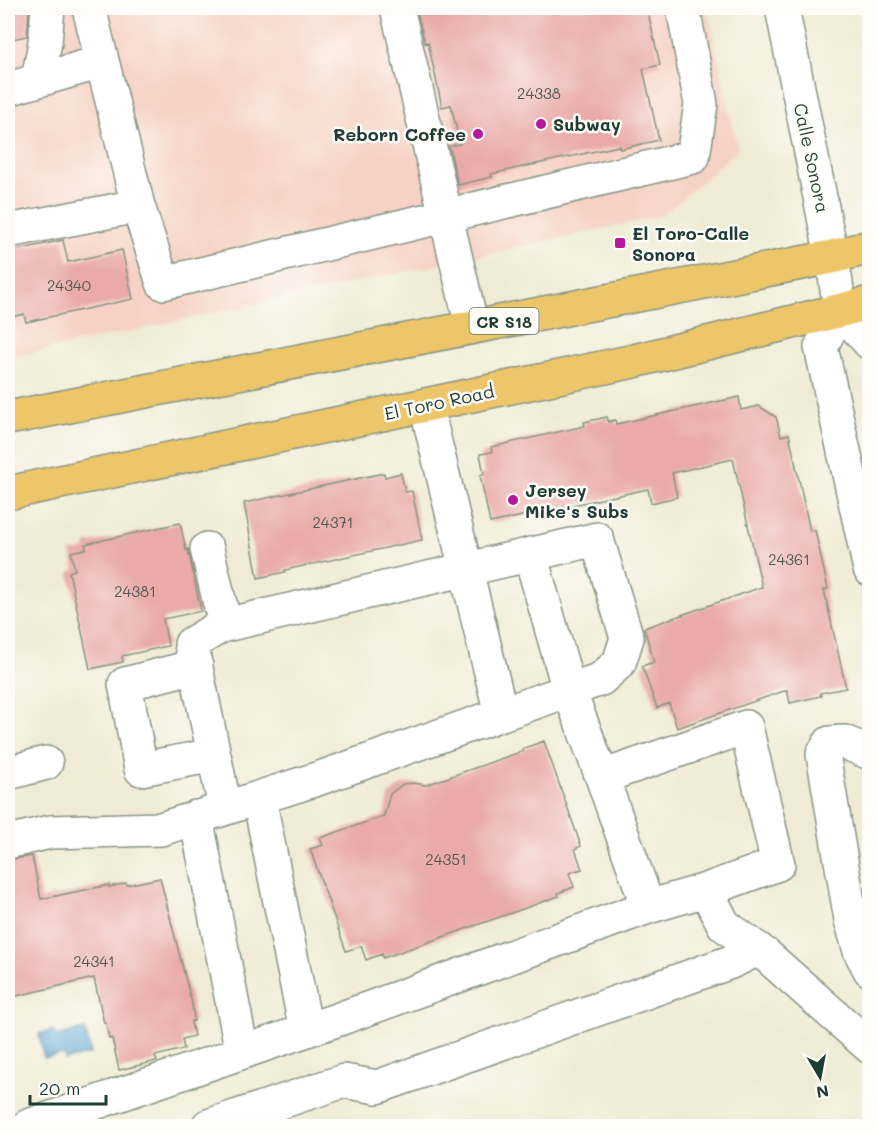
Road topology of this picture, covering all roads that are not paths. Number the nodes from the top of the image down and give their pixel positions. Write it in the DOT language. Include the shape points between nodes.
graph roads {
  1 [pos="48,8"];
  2 [pos="89,8"];
  3 [pos="398,8"];
  4 [pos="683,8"];
  5 [pos="782,8"];
  6 [pos="101,62"];
  7 [pos="23,85"];
  8 [pos="138,206"];
  9 [pos="446,216"];
  10 [pos="8,231"];
  11 [pos="870,247"];
  12 [pos="832,257"];
  13 [pos="855,306"];
  14 [pos="472,327"];
  15 [pos="870,342"];
  16 [pos="426,405"];
  17 [pos="8,418"];
  18 [pos="8,493"];
  19 [pos="207,549"];
  20 [pos="530,554"];
  21 [pos="467,568"];
  22 [pos="870,569"];
  23 [pos="225,625"];
  24 [pos="196,666"];
  25 [pos="569,690"];
  26 [pos="501,714"];
  27 [pos="870,753"];
  28 [pos="214,754"];
  29 [pos="46,763"];
  30 [pos="8,773"];
  31 [pos="602,777"];
  32 [pos="259,798"];
  33 [pos="210,813"];
  34 [pos="8,842"];
  35 [pos="706,890"];
  36 [pos="648,907"];
  37 [pos="758,949"];
  38 [pos="870,970"];
  39 [pos="306,1030"];
  40 [pos="870,1047"];
  41 [pos="242,1052"];
  42 [pos="28,1126"];
  43 [pos="208,1126"];
  1 -- 7 [label="street" via="45,42"];
  2 -- 6 [label="street"];
  3 -- 9 [label="street"];
  4 -- 9 [label="street" via="701,104 693,158"];
  5 -- 12 [label="street, Calle Sonora"];
  6 -- 7 [label="street"];
  6 -- 8 [label="street"];
  8 -- 9 [label="street" via="163,283"];
  8 -- 10 [label="street"];
  9 -- 14 [label="street"];
  11 -- 12 [label="main road, CR S18"];
  12 -- 13 [label="street, Calle Sonora"];
  12 -- 14 [label="main road, CR S18"];
  13 -- 15 [label="street"];
  13 -- 16 [label="main road, El Toro Road" via="634,361"];
  13 -- 22 [label="street" via="821,347"];
  14 -- 17 [label="main road, CR S18"];
  16 -- 18 [label="main road, El Toro Road"];
  16 -- 21 [label="street"];
  19 -- 23 [label="street"];
  20 -- 21 [label="street"];
  20 -- 25 [label="street"];
  20 -- 25 [label="street" via="597,539 627,638 619,663 601,679"];
  21 -- 23 [label="street"];
  21 -- 26 [label="street"];
  23 -- 24 [label="street" via="191,644"];
  24 -- 28 [label="street"];
  24 -- 28 [label="street" via="125,684 141,769"];
  25 -- 26 [label="street"];
  25 -- 31 [label="street"];
  26 -- 32 [label="street"];
  27 -- 38 [label="street" via="844,742 830,743 823,754 851,920"];
  28 -- 33 [label="street"];
  29 -- 30 [label="street"];
  31 -- 35 [label="street" via="746,727 777,864"];
  31 -- 36 [label="street"];
  32 -- 33 [label="street"];
  32 -- 39 [label="street"];
  33 -- 34 [label="street" via="161,829 50,832"];
  33 -- 41 [label="street"];
  35 -- 36 [label="street"];
  35 -- 37 [label="street" via="724,925"];
  36 -- 39 [label="street"];
  37 -- 40 [label="street"];
  37 -- 43 [label="street" via="731,962 377,1087 344,1081"];
  39 -- 41 [label="street"];
  41 -- 42 [label="street"];
}
